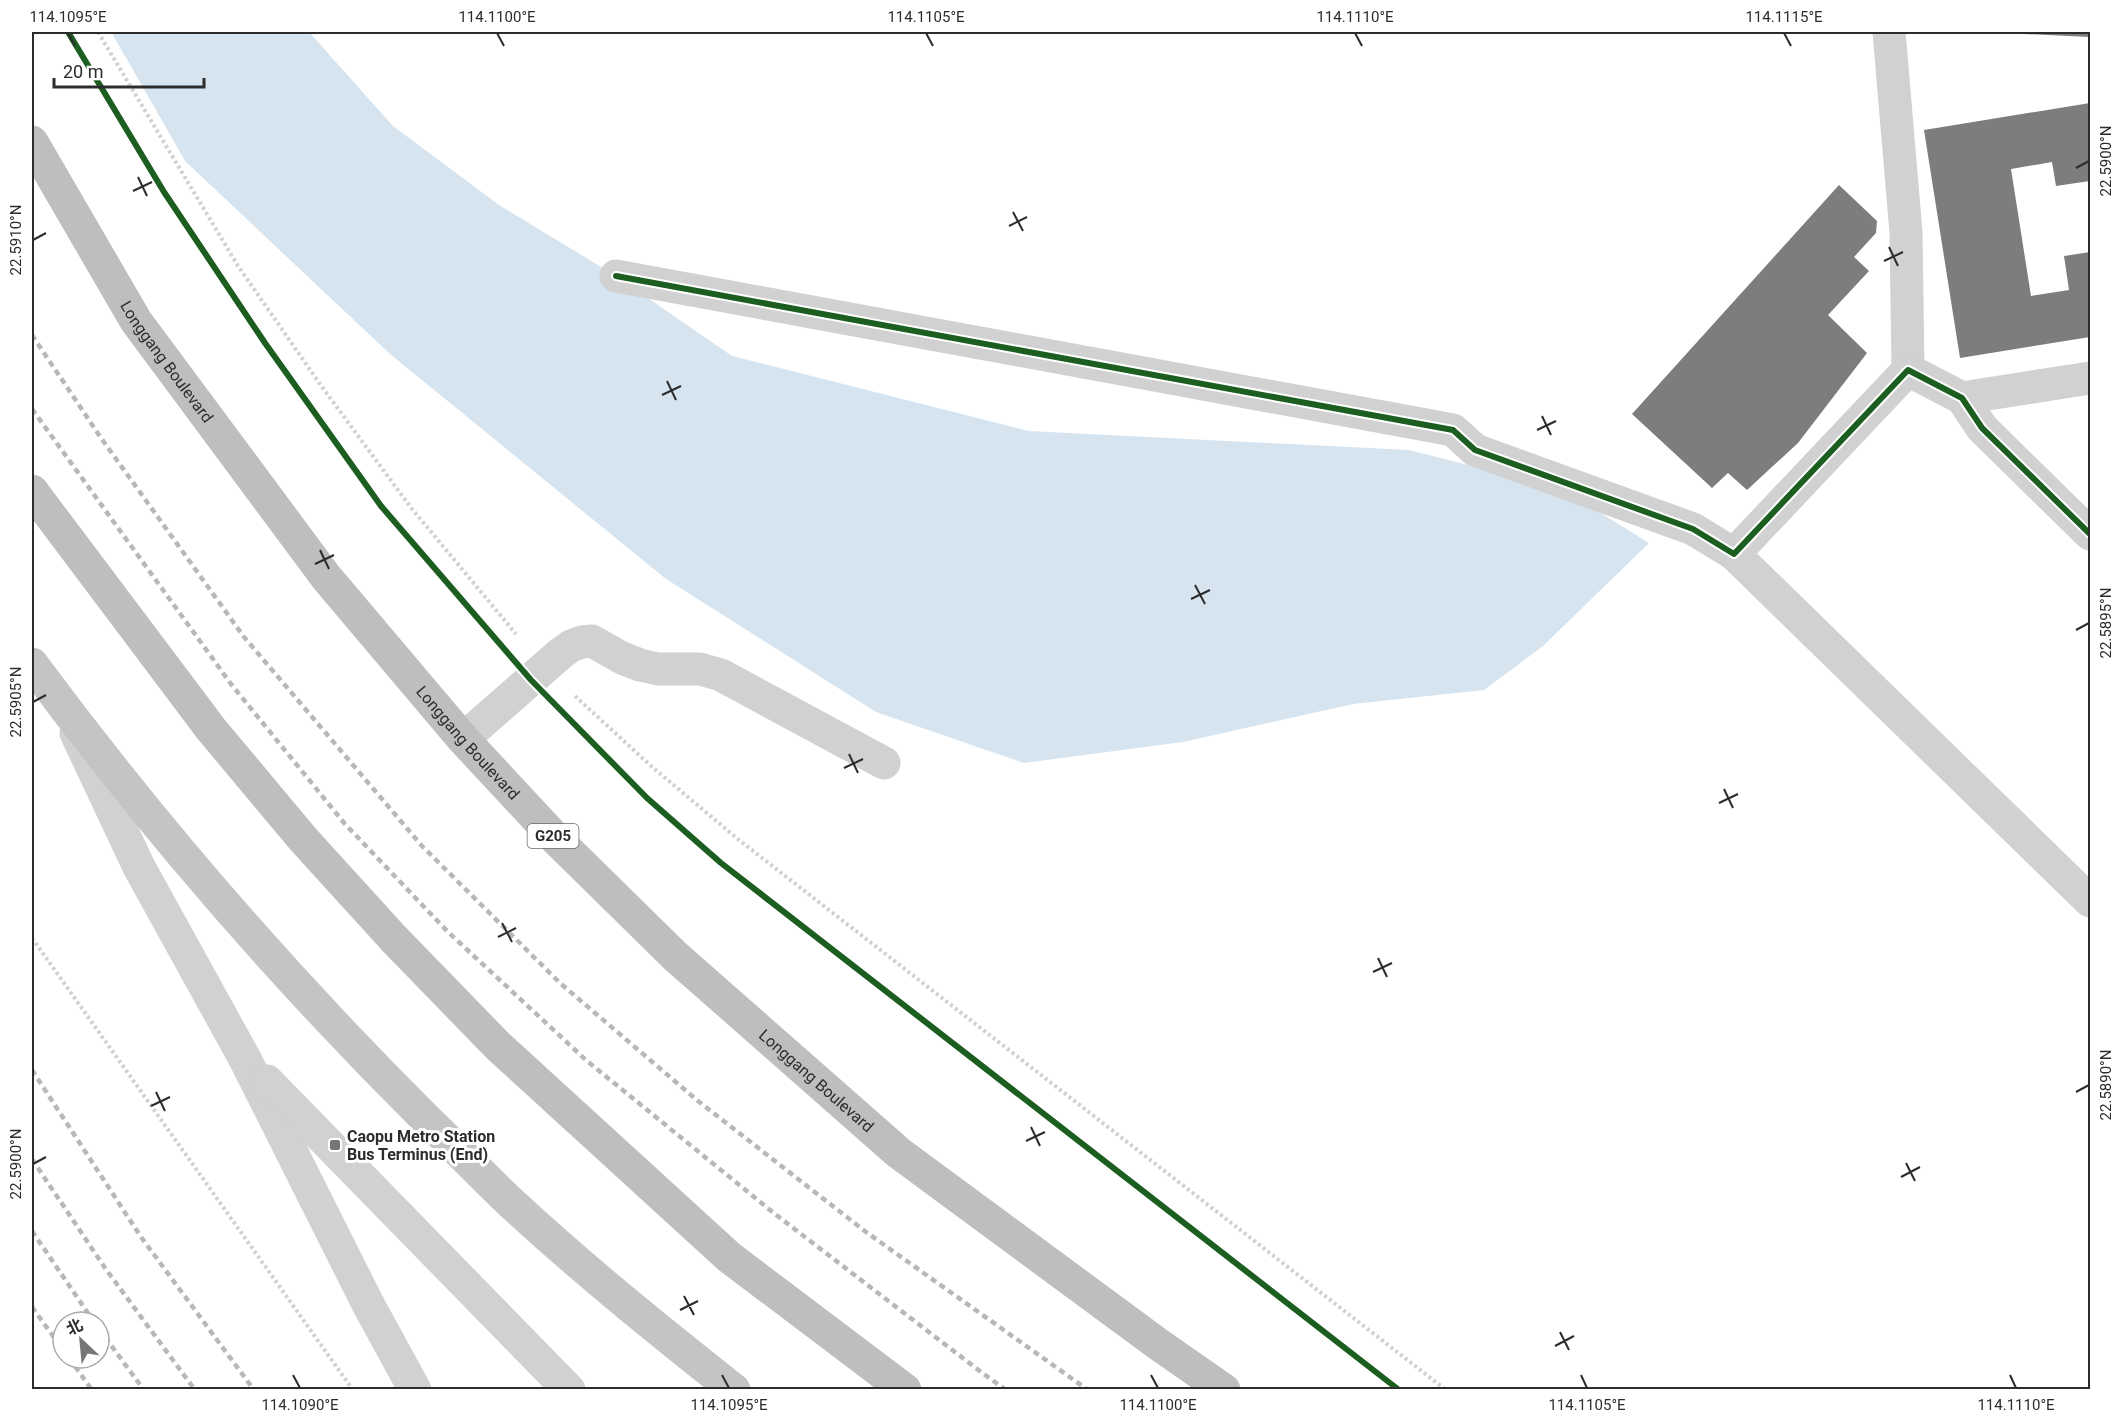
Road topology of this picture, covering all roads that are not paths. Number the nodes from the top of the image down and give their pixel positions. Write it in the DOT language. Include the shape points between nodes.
graph roads {
  1 [pos="1889,32"];
  2 [pos="32,142"];
  3 [pos="616,276"];
  4 [pos="1908,370"];
  5 [pos="2091,378"];
  6 [pos="1962,398"];
  7 [pos="32,491"];
  8 [pos="2091,534"];
  9 [pos="1734,554"];
  10 [pos="32,664"];
  11 [pos="65,708"];
  12 [pos="463,740"];
  13 [pos="884,763"];
  14 [pos="2091,901"];
  15 [pos="245,1059"];
  16 [pos="415,1389"];
  17 [pos="569,1389"];
  18 [pos="734,1389"];
  19 [pos="905,1389"];
  20 [pos="1224,1389"];
  1 -- 4 [label="street" via="1906,232"];
  2 -- 12 [label="highway, Longgang Boulevard / G205" via="136,321 326,577"];
  3 -- 9 [label="street" via="1453,430 1475,450 1694,530"];
  4 -- 6 [label="street"];
  4 -- 9 [label="street"];
  5 -- 6 [label="street"];
  6 -- 8 [label="street" via="1982,428"];
  7 -- 19 [label="highway" via="204,720 303,839 498,1046 729,1257"];
  9 -- 14 [label="street"];
  10 -- 11 [label="main road"];
  11 -- 15 [label="street" via="139,867"];
  11 -- 18 [label="main road" via="283,971 398,1090 507,1199"];
  12 -- 13 [label="street" via="560,654 571,646 592,641 640,665 700,669 721,675"];
  12 -- 20 [label="highway, Longgang Boulevard / G205" via="555,839 675,956 899,1153"];
  15 -- 16 [label="street"];
  15 -- 17 [label="street"];
}
